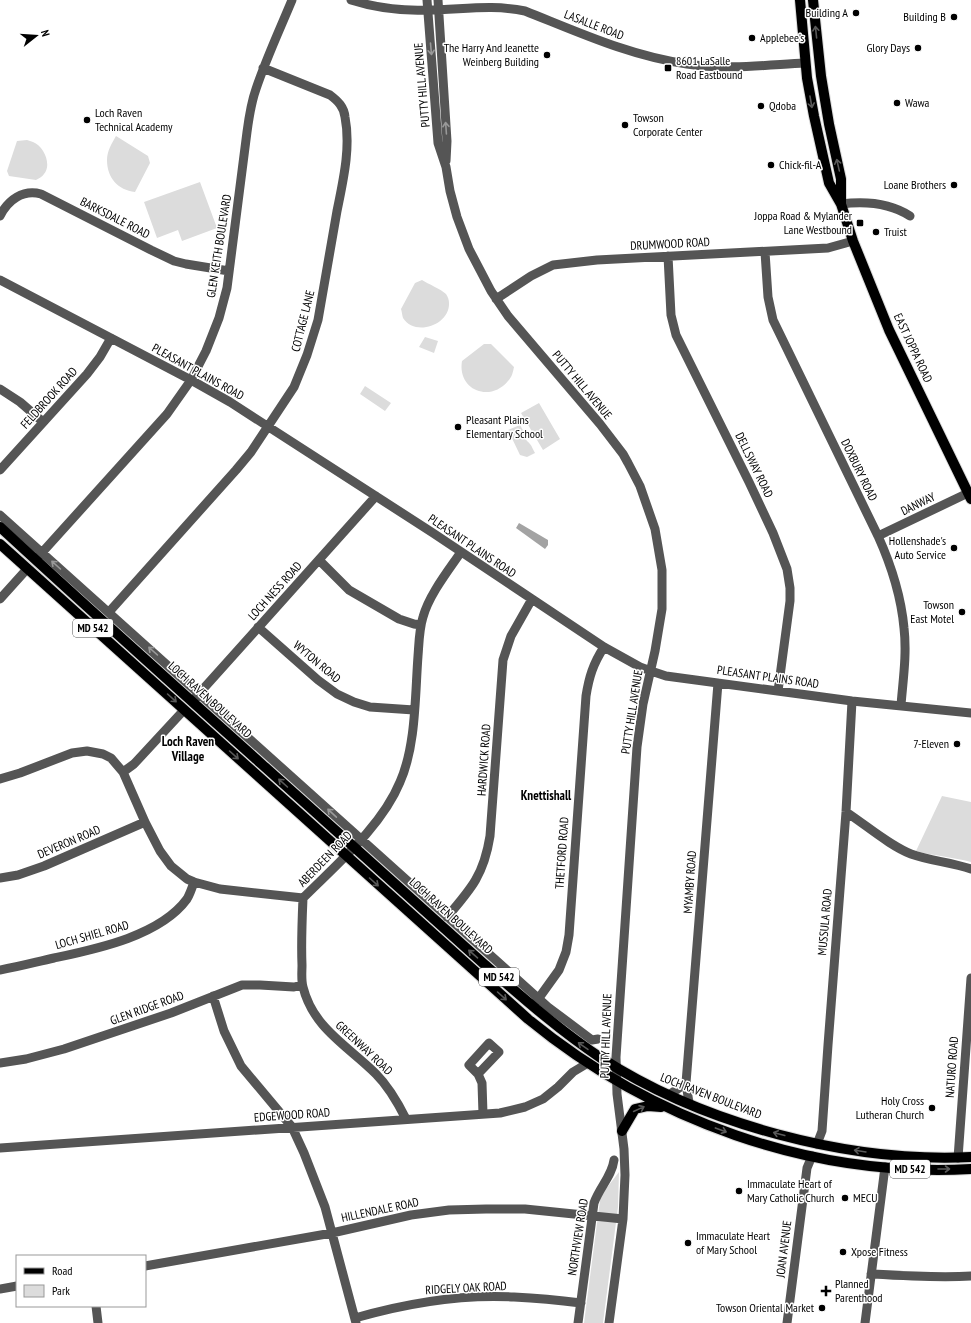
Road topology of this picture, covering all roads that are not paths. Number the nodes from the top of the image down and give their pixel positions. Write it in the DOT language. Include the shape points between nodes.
graph roads {
  1 [pos="292,0"];
  2 [pos="351,0"];
  3 [pos="427,0"];
  4 [pos="800,0"];
  5 [pos="813,0"];
  6 [pos="439,5"];
  7 [pos="428,10"];
  8 [pos="805,63"];
  9 [pos="819,63"];
  10 [pos="264,68"];
  11 [pos="446,167"];
  12 [pos="842,204"];
  13 [pos="0,216"];
  14 [pos="910,216"];
  15 [pos="853,240"];
  16 [pos="765,252"];
  17 [pos="668,256"];
  18 [pos="229,271"];
  19 [pos="0,280"];
  20 [pos="496,299"];
  21 [pos="111,338"];
  22 [pos="191,380"];
  23 [pos="0,389"];
  24 [pos="43,422"];
  25 [pos="268,426"];
  26 [pos="0,470"];
  27 [pos="376,496"];
  28 [pos="969,496"];
  29 [pos="0,515"];
  30 [pos="0,527"];
  31 [pos="878,536"];
  32 [pos="0,544"];
  33 [pos="461,552"];
  34 [pos="39,556"];
  35 [pos="319,560"];
  36 [pos="28,569"];
  37 [pos="0,599"];
  38 [pos="532,599"];
  39 [pos="109,612"];
  40 [pos="421,625"];
  41 [pos="258,628"];
  42 [pos="604,647"];
  43 [pos="650,672"];
  44 [pos="718,683"];
  45 [pos="778,691"];
  46 [pos="199,693"];
  47 [pos="852,700"];
  48 [pos="192,701"];
  49 [pos="901,705"];
  50 [pos="184,710"];
  51 [pos="414,710"];
  52 [pos="971,713"];
  53 [pos="123,772"];
  54 [pos="0,779"];
  55 [pos="846,812"];
  56 [pos="145,822"];
  57 [pos="357,843"];
  58 [pos="345,855"];
  59 [pos="971,869"];
  60 [pos="0,878"];
  61 [pos="194,882"];
  62 [pos="303,898"];
  63 [pos="447,917"];
  64 [pos="0,970"];
  65 [pos="971,978"];
  66 [pos="302,985"];
  67 [pos="213,996"];
  68 [pos="535,1002"];
  69 [pos="598,1039"];
  70 [pos="578,1056"];
  71 [pos="0,1063"];
  72 [pos="588,1064"];
  73 [pos="616,1067"];
  74 [pos="573,1072"];
  75 [pos="478,1074"];
  76 [pos="616,1081"];
  77 [pos="686,1083"];
  78 [pos="669,1095"];
  79 [pos="689,1103"];
  80 [pos="667,1108"];
  81 [pos="482,1114"];
  82 [pos="406,1119"];
  83 [pos="292,1127"];
  84 [pos="622,1131"];
  85 [pos="817,1144"];
  86 [pos="0,1148"];
  87 [pos="812,1156"];
  88 [pos="971,1157"];
  89 [pos="958,1158"];
  90 [pos="614,1160"];
  91 [pos="885,1167"];
  92 [pos="971,1169"];
  93 [pos="592,1216"];
  94 [pos="623,1220"];
  95 [pos="332,1233"];
  96 [pos="146,1266"];
  97 [pos="872,1274"];
  98 [pos="971,1276"];
  99 [pos="16,1286"];
  100 [pos="0,1288"];
  101 [pos="581,1303"];
  102 [pos="96,1307"];
  103 [pos="355,1321"];
  104 [pos="98,1323"];
  105 [pos="578,1323"];
  106 [pos="610,1323"];
  107 [pos="787,1323"];
  108 [pos="865,1323"];
  1 -- 10 [label="street, GLEN KEITH BOULEVARD"];
  2 -- 7 [label="street, LASALLE ROAD" via="385,8"];
  3 -- 7 [label="street, PUTTY HILL AVENUE"];
  4 -- 8 [label="main road, EAST JOPPA ROAD"];
  9 -- 5 [label="main road, EAST JOPPA ROAD, one-way"];
  6 -- 7 [label="street, LASALLE ROAD"];
  6 -- 8 [label="street, LASALLE ROAD" via="525,11 614,46 688,64 734,66"];
  11 -- 6 [label="street, PUTTY HILL AVENUE, one-way" via="447,141"];
  7 -- 11 [label="street, PUTTY HILL AVENUE, one-way" via="438,143"];
  8 -- 9 [label="main road"];
  8 -- 12 [label="main road, EAST JOPPA ROAD, one-way" via="827,176"];
  12 -- 9 [label="main road, EAST JOPPA ROAD, one-way" via="841,179"];
  10 -- 18 [label="street, GLEN KEITH BOULEVARD" via="255,90 247,132"];
  10 -- 25 [label="street, COTTAGE LANE" via="337,100 345,116 346,137 343,179 314,337 294,386"];
  11 -- 20 [label="street, PUTTY HILL AVENUE" via="461,229 476,265"];
  12 -- 14 [label="street" via="855,202 880,205 895,208"];
  12 -- 15 [label="main road, EAST JOPPA ROAD"];
  13 -- 18 [label="street, BARKSDALE ROAD" via="12,199 36,192 174,261"];
  15 -- 16 [label="street, DRUMWOOD ROAD" via="828,248"];
  15 -- 28 [label="main road, EAST JOPPA ROAD" via="889,330"];
  16 -- 17 [label="street, DRUMWOOD ROAD"];
  16 -- 31 [label="street, DOXBURY ROAD" via="768,297 773,320"];
  17 -- 20 [label="street, DRUMWOOD ROAD" via="553,265"];
  17 -- 45 [label="street, DELLSWAY ROAD" via="671,315 676,335 773,533 789,577 790,601"];
  18 -- 22 [label="street, GLEN KEITH BOULEVARD" via="225,296 215,328"];
  19 -- 21 [label="street, PLEASANT PLAINS ROAD"];
  20 -- 43 [label="street, PUTTY HILL AVENUE" via="608,435 628,463 640,486 655,529 662,570 661,615"];
  21 -- 22 [label="street, PLEASANT PLAINS ROAD"];
  21 -- 24 [label="street, FELDBROOK ROAD" via="87,374"];
  22 -- 25 [label="street, PLEASANT PLAINS ROAD"];
  22 -- 34 [label="street, GLEN KEITH BOULEVARD" via="152,432"];
  23 -- 24 [label="street"];
  24 -- 26 [label="street, FELDBROOK ROAD"];
  25 -- 27 [label="street, PLEASANT PLAINS ROAD"];
  25 -- 39 [label="street, COTTAGE LANE" via="236,470"];
  27 -- 33 [label="street, PLEASANT PLAINS ROAD"];
  27 -- 35 [label="street, LOCH NESS ROAD"];
  28 -- 31 [label="street, DANWAY"];
  29 -- 34 [label="street, LOCH RAVEN BOULEVARD"];
  30 -- 34 [label="main road, LOCH RAVEN BOULEVARD / MD 542"];
  31 -- 49 [label="street, DOXBURY ROAD" via="895,579 904,628"];
  32 -- 36 [label="main road, LOCH RAVEN BOULEVARD / MD 542"];
  33 -- 38 [label="street, PLEASANT PLAINS ROAD"];
  33 -- 40 [label="street, ABERDEEN ROAD" via="426,607"];
  34 -- 36 [label="main road"];
  39 -- 34 [label="street, LOCH RAVEN BOULEVARD, one-way"];
  34 -- 48 [label="main road, LOCH RAVEN BOULEVARD / MD 542"];
  35 -- 40 [label="street" via="349,590 399,618"];
  35 -- 41 [label="street, LOCH NESS ROAD"];
  36 -- 37 [label="street"];
  36 -- 50 [label="main road, LOCH RAVEN BOULEVARD / MD 542, one-way"];
  38 -- 42 [label="street, PLEASANT PLAINS ROAD"];
  38 -- 63 [label="street, HARDWICK ROAD" via="511,636 503,660 491,829 485,861 474,883"];
  46 -- 39 [label="street, LOCH RAVEN BOULEVARD, one-way"];
  40 -- 51 [label="street, ABERDEEN ROAD"];
  41 -- 46 [label="street, LOCH NESS ROAD"];
  41 -- 51 [label="street, WYTON ROAD" via="337,694 370,707"];
  42 -- 43 [label="street, PLEASANT PLAINS ROAD"];
  42 -- 68 [label="street, THETFORD ROAD" via="588,678 567,946 559,970"];
  43 -- 44 [label="street, PLEASANT PLAINS ROAD"];
  43 -- 73 [label="street, PUTTY HILL AVENUE" via="637,747"];
  44 -- 45 [label="street, PLEASANT PLAINS ROAD"];
  44 -- 77 [label="street, MYAMBY ROAD"];
  45 -- 47 [label="street, PLEASANT PLAINS ROAD"];
  46 -- 48 [label="street, LOCH NESS ROAD"];
  57 -- 46 [label="street, LOCH RAVEN BOULEVARD, one-way"];
  47 -- 49 [label="street, PLEASANT PLAINS ROAD"];
  47 -- 55 [label="street, MUSSULA ROAD"];
  48 -- 50 [label="main road"];
  57 -- 48 [label="main road, LOCH RAVEN BOULEVARD / MD 542, one-way"];
  49 -- 52 [label="street, PLEASANT PLAINS ROAD"];
  50 -- 53 [label="street" via="134,764"];
  50 -- 58 [label="main road, LOCH RAVEN BOULEVARD / MD 542, one-way"];
  51 -- 57 [label="street, ABERDEEN ROAD" via="409,757 401,782 383,814"];
  53 -- 54 [label="street, ABERDEEN ROAD" via="111,758 87,751 72,753 20,774"];
  53 -- 56 [label="street, ABERDEEN ROAD"];
  55 -- 59 [label="street" via="897,848 921,857"];
  55 -- 85 [label="street, MUSSULA ROAD" via="822,1131"];
  56 -- 60 [label="street, DEVERON ROAD" via="44,866"];
  56 -- 61 [label="street, ABERDEEN ROAD" via="165,858 180,874"];
  57 -- 58 [label="street, ABERDEEN ROAD"];
  57 -- 63 [label="street, LOCH RAVEN BOULEVARD"];
  68 -- 57 [label="main road, LOCH RAVEN BOULEVARD / MD 542, one-way" via="440,925"];
  58 -- 62 [label="street, ABERDEEN ROAD"];
  58 -- 70 [label="main road, LOCH RAVEN BOULEVARD / MD 542, one-way" via="528,1019"];
  61 -- 62 [label="street, ABERDEEN ROAD" via="220,890"];
  61 -- 64 [label="street, LOCH SHIEL ROAD" via="190,894 181,906 158,924 140,933 91,950"];
  62 -- 66 [label="street, GREENWAY ROAD"];
  63 -- 68 [label="street, LOCH RAVEN BOULEVARD"];
  65 -- 89 [label="street, NATURO ROAD"];
  66 -- 67 [label="street, GLEN RIDGE ROAD" via="242,985"];
  66 -- 82 [label="street, GREENWAY ROAD" via="313,1011 327,1030 377,1074 392,1093"];
  67 -- 71 [label="street, GLEN RIDGE ROAD" via="64,1049"];
  67 -- 83 [label="street" via="224,1031 241,1066"];
  68 -- 69 [label="street, LOCH RAVEN BOULEVARD" via="553,1011 592,1040"];
  73 -- 68 [label="main road, LOCH RAVEN BOULEVARD / MD 542, one-way" via="570,1036"];
  70 -- 72 [label="main road, LOCH RAVEN BOULEVARD / MD 542"];
  70 -- 74 [label="street, EDGEWOOD ROAD"];
  72 -- 74 [label="street, EDGEWOOD ROAD"];
  72 -- 76 [label="main road, LOCH RAVEN BOULEVARD / MD 542"];
  73 -- 76 [label="street, PUTTY HILL AVENUE"];
  73 -- 78 [label="main road, LOCH RAVEN BOULEVARD / MD 542"];
  74 -- 81 [label="street, EDGEWOOD ROAD" via="551,1093 535,1103 515,1110"];
  75 -- 81 [label="street" via="482,1083"];
  76 -- 80 [label="main road, LOCH RAVEN BOULEVARD / MD 542"];
  76 -- 84 [label="street, PUTTY HILL AVENUE"];
  77 -- 78 [label="street"];
  77 -- 79 [label="street, MYAMBY ROAD"];
  78 -- 79 [label="main road, LOCH RAVEN BOULEVARD / MD 542"];
  85 -- 79 [label="main road, LOCH RAVEN BOULEVARD / MD 542, one-way" via="755,1128"];
  84 -- 80 [label="main road, one-way" via="632,1112 639,1107"];
  80 -- 87 [label="main road, LOCH RAVEN BOULEVARD / MD 542, one-way" via="730,1133"];
  81 -- 82 [label="street, EDGEWOOD ROAD"];
  82 -- 83 [label="street, EDGEWOOD ROAD"];
  83 -- 86 [label="street, EDGEWOOD ROAD"];
  83 -- 95 [label="street" via="315,1179"];
  84 -- 94 [label="street, PUTTY HILL AVENUE" via="626,1175"];
  85 -- 87 [label="main road"];
  89 -- 85 [label="main road, LOCH RAVEN BOULEVARD / MD 542, one-way" via="886,1155"];
  87 -- 91 [label="main road, LOCH RAVEN BOULEVARD / MD 542"];
  87 -- 107 [label="street, JOAN AVENUE" via="808,1168"];
  88 -- 89 [label="main road, LOCH RAVEN BOULEVARD / MD 542"];
  90 -- 93 [label="street, NORTHVIEW ROAD" via="611,1172 596,1198"];
  91 -- 92 [label="main road, LOCH RAVEN BOULEVARD / MD 542, one-way"];
  91 -- 97 [label="street"];
  93 -- 94 [label="street, HILLENDALE ROAD"];
  93 -- 95 [label="street, HILLENDALE ROAD" via="525,1209 466,1209 411,1215"];
  93 -- 101 [label="street, NORTHVIEW ROAD"];
  94 -- 106 [label="street, PUTTY HILL AVENUE"];
  95 -- 96 [label="street, HILLENDALE ROAD"];
  95 -- 103 [label="street"];
  97 -- 98 [label="street"];
  97 -- 108 [label="street"];
  99 -- 100 [label="street"];
  101 -- 103 [label="street, RIDGELY OAK ROAD" via="513,1297 463,1298 385,1309"];
  101 -- 105 [label="street, NORTHVIEW ROAD"];
  102 -- 104 [label="street"];
}
